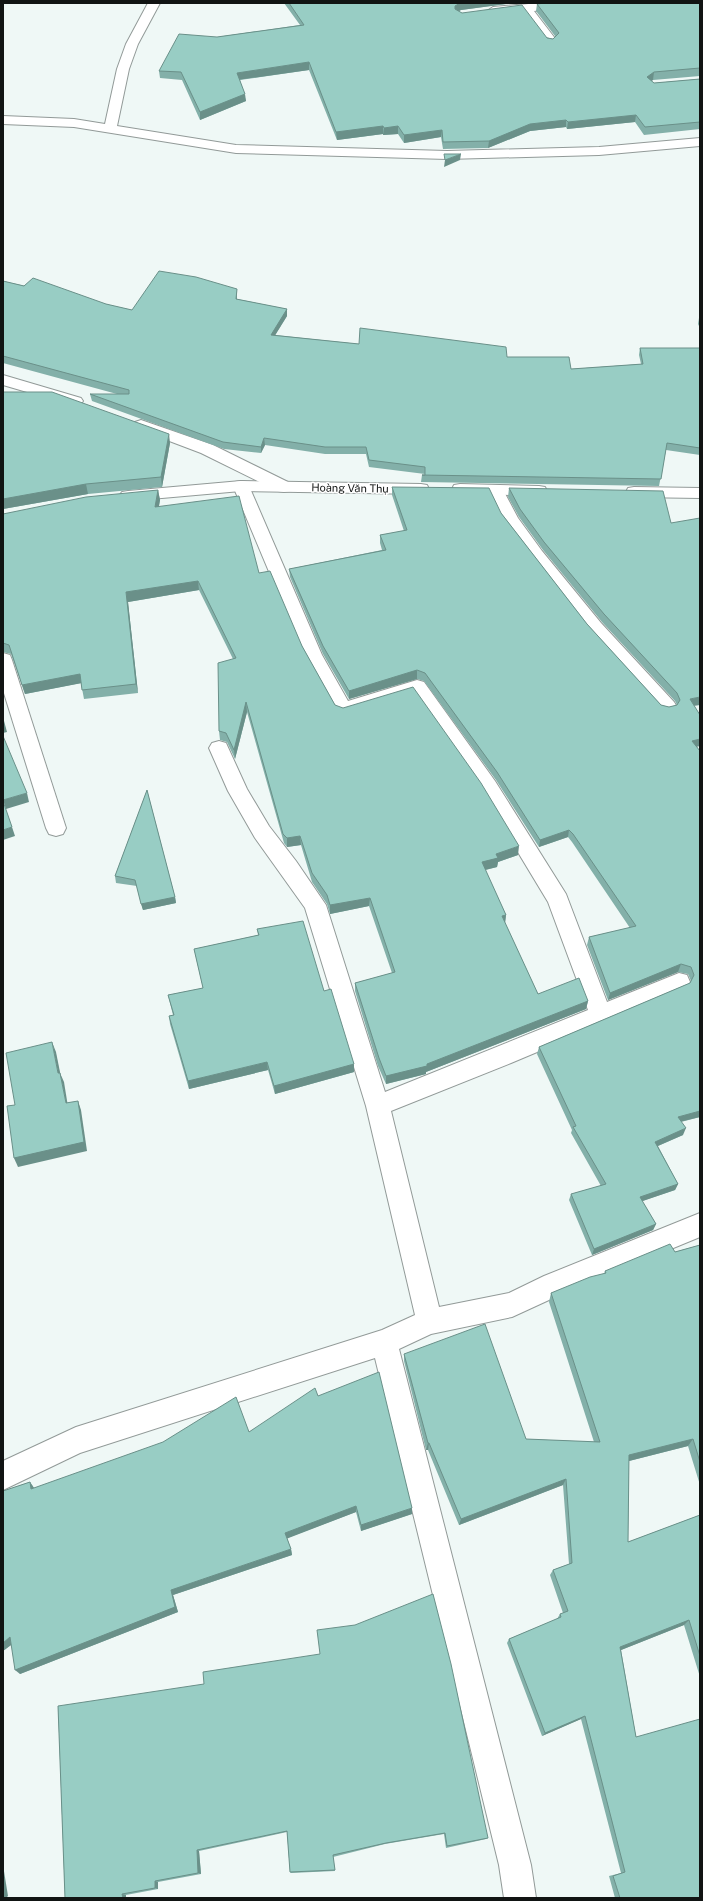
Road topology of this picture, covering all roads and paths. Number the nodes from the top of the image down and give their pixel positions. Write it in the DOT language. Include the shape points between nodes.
graph roads {
  1 [pos="154,3"];
  2 [pos="576,3"];
  3 [pos="525,7"];
  4 [pos="482,12"];
  5 [pos="552,41"];
  6 [pos="3,120"];
  7 [pos="110,129"];
  8 [pos="700,142"];
  9 [pos="3,380"];
  10 [pos="90,407"];
  11 [pos="126,420"];
  12 [pos="241,486"];
  13 [pos="284,487"];
  14 [pos="495,490"];
  15 [pos="558,491"];
  16 [pos="621,492"];
  17 [pos="700,493"];
  18 [pos="111,498"];
  19 [pos="3,660"];
  20 [pos="667,707"];
  21 [pos="219,748"];
  22 [pos="56,828"];
  23 [pos="679,982"];
  24 [pos="601,1015"];
  25 [pos="378,1106"];
  26 [pos="700,1225"];
  27 [pos="430,1322"];
  28 [pos="384,1342"];
  29 [pos="3,1476"];
  30 [pos="520,1898"];
  1 -- 7 [label="street" via="132,44 123,69"];
  2 -- 3 [label="street"];
  3 -- 4 [label="street"];
  3 -- 5 [label="street"];
  6 -- 7 [label="street" via="74,123"];
  7 -- 8 [label="street" via="236,150 446,155 599,151"];
  9 -- 10 [label="street"];
  11 -- 13 [label="street" via="207,449"];
  12 -- 13 [label="street, Hoàng Văn Thụ"];
  12 -- 18 [label="street, Hoàng Văn Thụ"];
  12 -- 24 [label="street" via="313,655 343,709 417,687 488,786 558,900"];
  13 -- 14 [label="street, Hoàng Văn Thụ"];
  14 -- 15 [label="street, Hoàng Văn Thụ"];
  14 -- 20 [label="street" via="510,520 536,555 594,626"];
  16 -- 17 [label="street"];
  19 -- 22 [label="street"];
  21 -- 25 [label="street" via="238,791 262,832 315,905"];
  23 -- 24 [label="street"];
  24 -- 25 [label="street"];
  25 -- 27 [label="street"];
  26 -- 27 [label="street" via="553,1285 512,1305"];
  27 -- 28 [label="street"];
  28 -- 29 [label="street" via="76,1441"];
  28 -- 30 [label="street" via="516,1865"];
}
